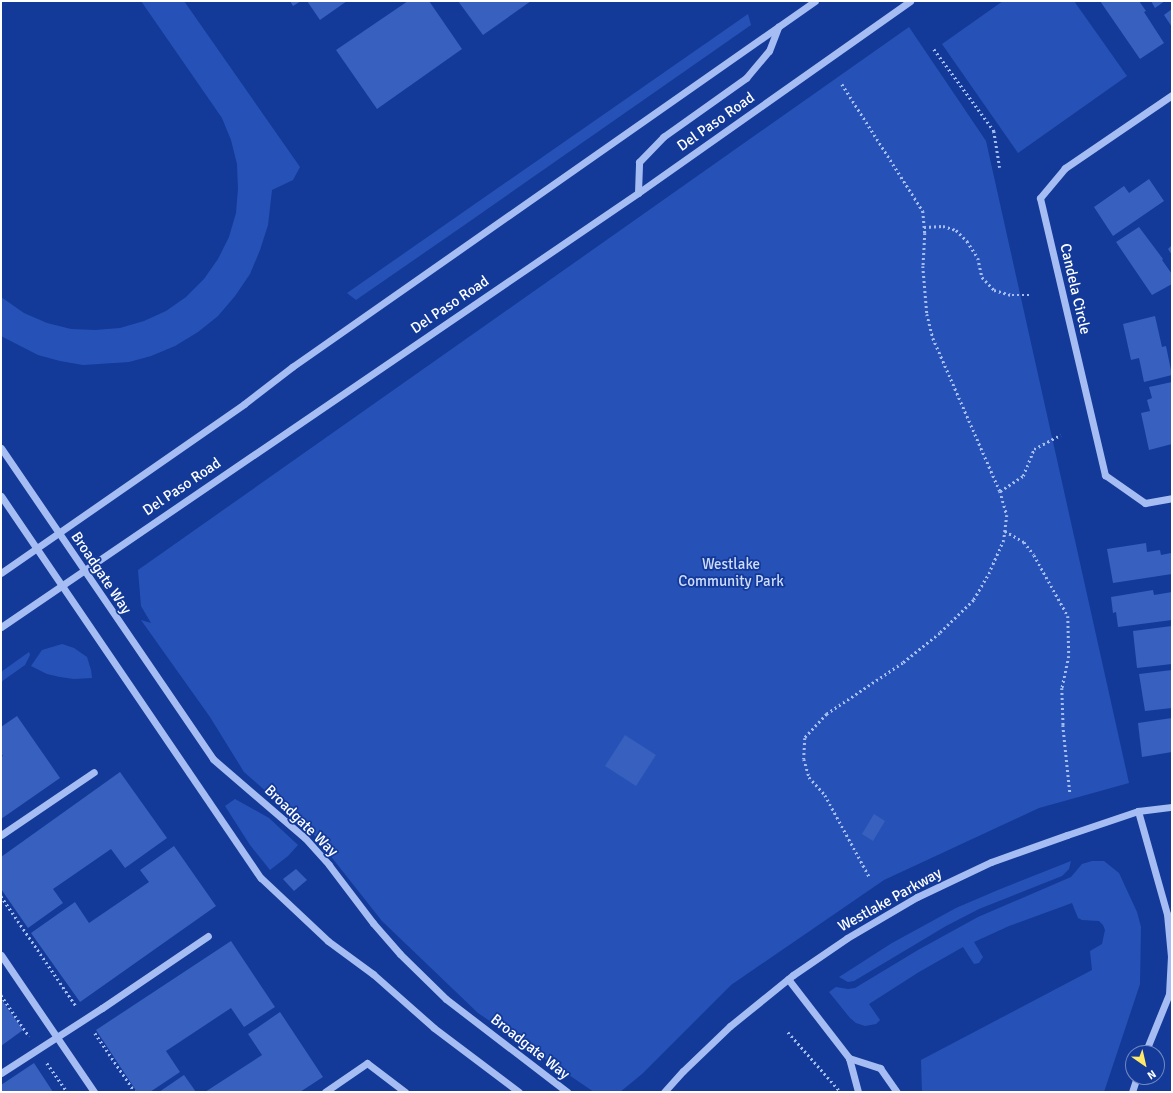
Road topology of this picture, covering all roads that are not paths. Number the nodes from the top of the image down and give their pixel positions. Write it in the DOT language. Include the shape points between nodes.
graph roads {
  1 [pos="815,1"];
  2 [pos="910,1"];
  3 [pos="778,27"];
  4 [pos="1172,95"];
  5 [pos="638,194"];
  6 [pos="1,448"];
  7 [pos="1,496"];
  8 [pos="1172,498"];
  9 [pos="58,533"];
  10 [pos="37,548"];
  11 [pos="83,570"];
  12 [pos="1,573"];
  13 [pos="61,585"];
  14 [pos="1,627"];
  15 [pos="94,772"];
  16 [pos="1172,806"];
  17 [pos="1138,812"];
  18 [pos="1,835"];
  19 [pos="208,936"];
  20 [pos="1,955"];
  21 [pos="788,979"];
  22 [pos="1171,995"];
  23 [pos="56,1037"];
  24 [pos="1149,1045"];
  25 [pos="849,1058"];
  26 [pos="1,1073"];
  27 [pos="94,1092"];
  28 [pos="325,1092"];
  29 [pos="405,1092"];
  30 [pos="519,1092"];
  31 [pos="567,1092"];
  32 [pos="664,1092"];
  33 [pos="858,1092"];
  34 [pos="897,1092"];
  1 -- 3 [label="street"];
  2 -- 5 [label="street, Del Paso Road"];
  3 -- 5 [label="street" via="769,51 746,78 662,137 639,162"];
  3 -- 9 [label="street"];
  4 -- 8 [label="street, Candela Circle" via="1065,168 1040,198 1105,475 1145,504"];
  5 -- 11 [label="street, Del Paso Road"];
  6 -- 9 [label="street, Broadgate Way"];
  7 -- 10 [label="street"];
  9 -- 10 [label="street"];
  9 -- 11 [label="street, Broadgate Way"];
  10 -- 12 [label="street"];
  10 -- 13 [label="street"];
  11 -- 13 [label="street, Del Paso Road"];
  11 -- 31 [label="street, Broadgate Way" via="213,759 305,838 400,954 446,999"];
  13 -- 14 [label="street, Del Paso Road"];
  13 -- 30 [label="street" via="261,878 328,941 373,974 434,1028"];
  15 -- 18 [label="street"];
  16 -- 17 [label="street, Westlake Parkway"];
  17 -- 21 [label="street, Westlake Parkway" via="990,862 917,897 846,938"];
  17 -- 22 [label="street" via="1167,914"];
  19 -- 23 [label="street"];
  20 -- 23 [label="street"];
  21 -- 25 [label="street"];
  21 -- 32 [label="street, Westlake Parkway" via="730,1026"];
  22 -- 24 [label="street"];
  23 -- 26 [label="street"];
  23 -- 27 [label="street"];
  25 -- 33 [label="street"];
  25 -- 34 [label="street" via="880,1068"];
  28 -- 29 [label="street" via="367,1063"];
}
